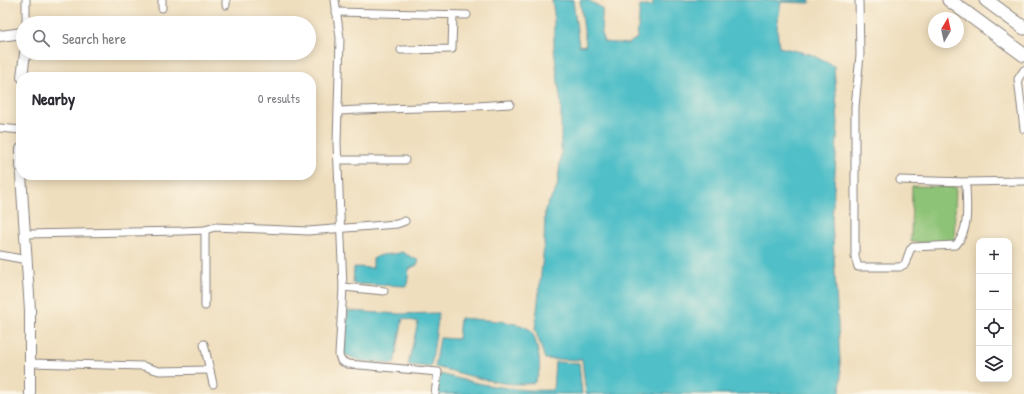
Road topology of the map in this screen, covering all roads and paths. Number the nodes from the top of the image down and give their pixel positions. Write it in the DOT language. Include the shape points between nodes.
graph roads {
  1 [pos="26,0"];
  2 [pos="162,0"];
  3 [pos="335,0"];
  4 [pos="859,0"];
  5 [pos="949,0"];
  6 [pos="986,0"];
  7 [pos="998,0"];
  8 [pos="162,8"];
  9 [pos="336,12"];
  10 [pos="453,14"];
  11 [pos="467,15"];
  12 [pos="26,16"];
  13 [pos="1024,21"];
  14 [pos="1024,28"];
  15 [pos="16,34"];
  16 [pos="0,36"];
  17 [pos="401,50"];
  18 [pos="1024,55"];
  19 [pos="24,60"];
  20 [pos="1024,70"];
  21 [pos="23,72"];
  22 [pos="510,104"];
  23 [pos="339,111"];
  24 [pos="0,128"];
  25 [pos="1024,129"];
  26 [pos="16,130"];
  27 [pos="338,160"];
  28 [pos="405,160"];
  29 [pos="22,180"];
  30 [pos="900,180"];
  31 [pos="1024,181"];
  32 [pos="966,182"];
  33 [pos="405,221"];
  34 [pos="341,227"];
  35 [pos="205,230"];
  36 [pos="26,234"];
  37 [pos="0,255"];
  38 [pos="28,260"];
  39 [pos="343,287"];
  40 [pos="384,290"];
  41 [pos="205,306"];
  42 [pos="204,344"];
  43 [pos="30,363"];
  44 [pos="210,370"];
  45 [pos="213,384"];
  46 [pos="30,394"];
  47 [pos="434,394"];
  1 -- 12 [label="street"];
  2 -- 8 [label="street"];
  3 -- 9 [label="street"];
  4 -- 32 [label="street" via="860,55 854,157 855,257 858,267 900,267 905,264 913,247 956,245 965,229"];
  5 -- 18 [label="highway"];
  6 -- 14 [label="highway"];
  7 -- 13 [label="highway"];
  9 -- 10 [label="street"];
  9 -- 23 [label="street" via="340,38"];
  10 -- 11 [label="street"];
  10 -- 17 [label="street" via="452,49"];
  15 -- 16 [label="street"];
  19 -- 21 [label="street"];
  20 -- 25 [label="street" via="1018,79"];
  22 -- 23 [label="street" via="440,109"];
  23 -- 27 [label="street"];
  24 -- 26 [label="street"];
  27 -- 28 [label="street"];
  27 -- 34 [label="street"];
  29 -- 36 [label="street"];
  30 -- 32 [label="street"];
  31 -- 32 [label="street"];
  33 -- 34 [label="street" via="397,224"];
  34 -- 35 [label="street" via="308,231 215,227"];
  34 -- 39 [label="street"];
  35 -- 36 [label="street"];
  35 -- 41 [label="street"];
  36 -- 38 [label="street"];
  37 -- 38 [label="street"];
  38 -- 43 [label="street"];
  39 -- 40 [label="street"];
  39 -- 47 [label="street" via="339,355 341,361 348,364 438,372"];
  42 -- 44 [label="street"];
  43 -- 44 [label="street" via="143,366 159,371"];
  43 -- 46 [label="street"];
  44 -- 45 [label="street"];
}
